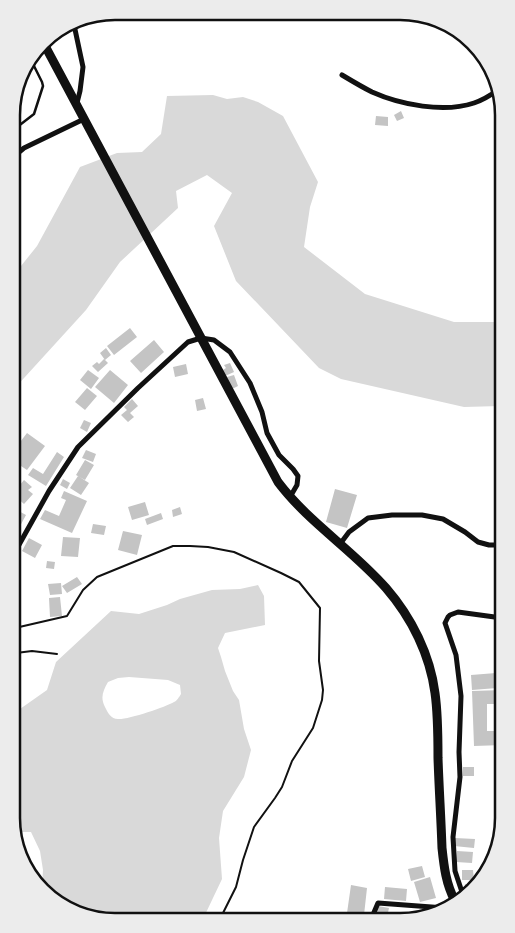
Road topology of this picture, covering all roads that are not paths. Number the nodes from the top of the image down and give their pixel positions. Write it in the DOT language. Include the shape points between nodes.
graph roads {
  1 [pos="75,29"];
  2 [pos="47,49"];
  3 [pos="34,66"];
  4 [pos="342,75"];
  5 [pos="492,94"];
  6 [pos="76,105"];
  7 [pos="84,120"];
  8 [pos="20,125"];
  9 [pos="20,151"];
  10 [pos="290,497"];
  11 [pos="20,543"];
  12 [pos="340,544"];
  13 [pos="495,545"];
  14 [pos="495,617"];
  15 [pos="461,890"];
  16 [pos="453,897"];
  17 [pos="433,907"];
  18 [pos="374,913"];
  1 -- 6 [label="street" via="83,67"];
  2 -- 6 [label="highway"];
  3 -- 8 [label="lane" via="43,86 34,114"];
  4 -- 5 [label="street" via="374,93 409,104 458,107"];
  6 -- 7 [label="highway"];
  7 -- 9 [label="street"];
  7 -- 10 [label="highway" via="276,478"];
  10 -- 11 [label="street" via="298,476 279,455 267,433 250,383 230,352 214,340 201,338 188,342 78,447"];
  10 -- 12 [label="highway"];
  12 -- 13 [label="street" via="349,532 368,518 422,515 443,519 478,542"];
  12 -- 16 [label="highway" via="366,567 400,606 413,626 427,659 437,708 444,867"];
  14 -- 15 [label="street" via="458,612 450,615 446,623 458,664 461,696 460,777 454,837 455,871"];
  17 -- 18 [label="street" via="378,903"];
}
